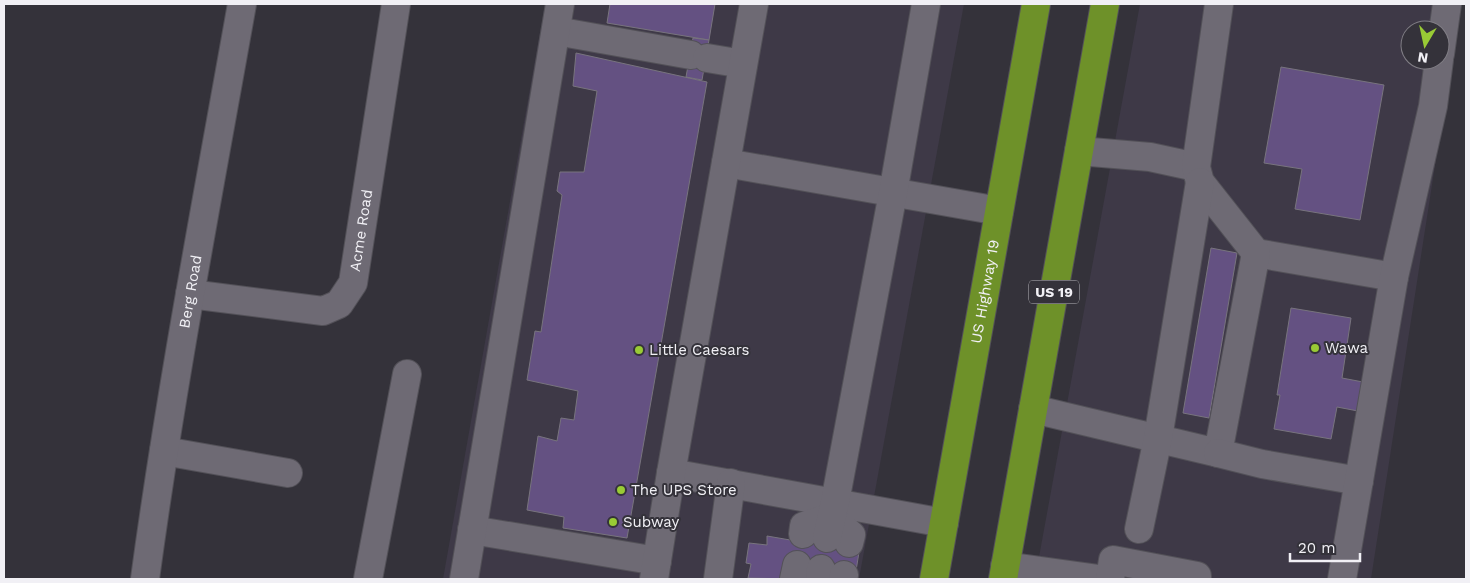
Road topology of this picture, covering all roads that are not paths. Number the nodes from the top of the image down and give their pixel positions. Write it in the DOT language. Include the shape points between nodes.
graph roads {
  1 [pos="242,4"];
  2 [pos="396,4"];
  3 [pos="560,4"];
  4 [pos="754,4"];
  5 [pos="926,4"];
  6 [pos="1036,4"];
  7 [pos="1105,4"];
  8 [pos="1219,4"];
  9 [pos="1447,4"];
  10 [pos="1445,20"];
  11 [pos="556,31"];
  12 [pos="743,64"];
  13 [pos="1438,70"];
  14 [pos="1079,151"];
  15 [pos="726,163"];
  16 [pos="1198,174"];
  17 [pos="894,193"];
  18 [pos="999,211"];
  19 [pos="1256,253"];
  20 [pos="1394,277"];
  21 [pos="190,294"];
  22 [pos="407,374"];
  23 [pos="1033,409"];
  24 [pos="1158,438"];
  25 [pos="164,451"];
  26 [pos="1218,453"];
  27 [pos="288,473"];
  28 [pos="671,473"];
  29 [pos="1359,481"];
  30 [pos="731,482"];
  31 [pos="944,523"];
  32 [pos="829,527"];
  33 [pos="1139,529"];
  34 [pos="472,530"];
  35 [pos="656,570"];
  36 [pos="1004,573"];
  37 [pos="145,579"];
  38 [pos="368,579"];
  39 [pos="464,579"];
  40 [pos="718,579"];
  41 [pos="934,579"];
  42 [pos="1099,579"];
  43 [pos="1110,579"];
  44 [pos="1197,579"];
  45 [pos="1342,579"];
  1 -- 21 [label="street, Berg Road"];
  2 -- 21 [label="street, Acme Road" via="353,283 339,304 323,311"];
  3 -- 11 [label="street"];
  4 -- 12 [label="street"];
  5 -- 17 [label="street"];
  6 -- 18 [label="highway, US Highway 19"];
  7 -- 14 [label="highway, US 19"];
  8 -- 16 [label="street"];
  9 -- 10 [label="street"];
  11 -- 12 [label="street"];
  11 -- 34 [label="street"];
  12 -- 15 [label="street"];
  13 -- 20 [label="street" via="1433,106"];
  14 -- 16 [label="street" via="1150,158"];
  14 -- 23 [label="highway, US 19"];
  15 -- 17 [label="street"];
  15 -- 28 [label="street"];
  16 -- 19 [label="street"];
  16 -- 24 [label="street"];
  17 -- 18 [label="street"];
  17 -- 32 [label="street"];
  18 -- 31 [label="highway, US Highway 19"];
  19 -- 20 [label="street"];
  19 -- 26 [label="street"];
  20 -- 29 [label="street"];
  21 -- 25 [label="street, Berg Road"];
  22 -- 38 [label="street"];
  23 -- 24 [label="street"];
  23 -- 36 [label="highway, US 19"];
  24 -- 26 [label="street"];
  24 -- 33 [label="street"];
  25 -- 27 [label="street"];
  25 -- 37 [label="street, Berg Road"];
  26 -- 29 [label="street"];
  28 -- 30 [label="street"];
  28 -- 35 [label="street"];
  29 -- 45 [label="street"];
  30 -- 32 [label="street"];
  30 -- 40 [label="street"];
  31 -- 32 [label="street"];
  31 -- 41 [label="highway, US Highway 19"];
  34 -- 35 [label="street"];
  34 -- 39 [label="street"];
  36 -- 42 [label="street"];
  43 -- 44 [label="street" via="1113,560 1197,576"];
}
